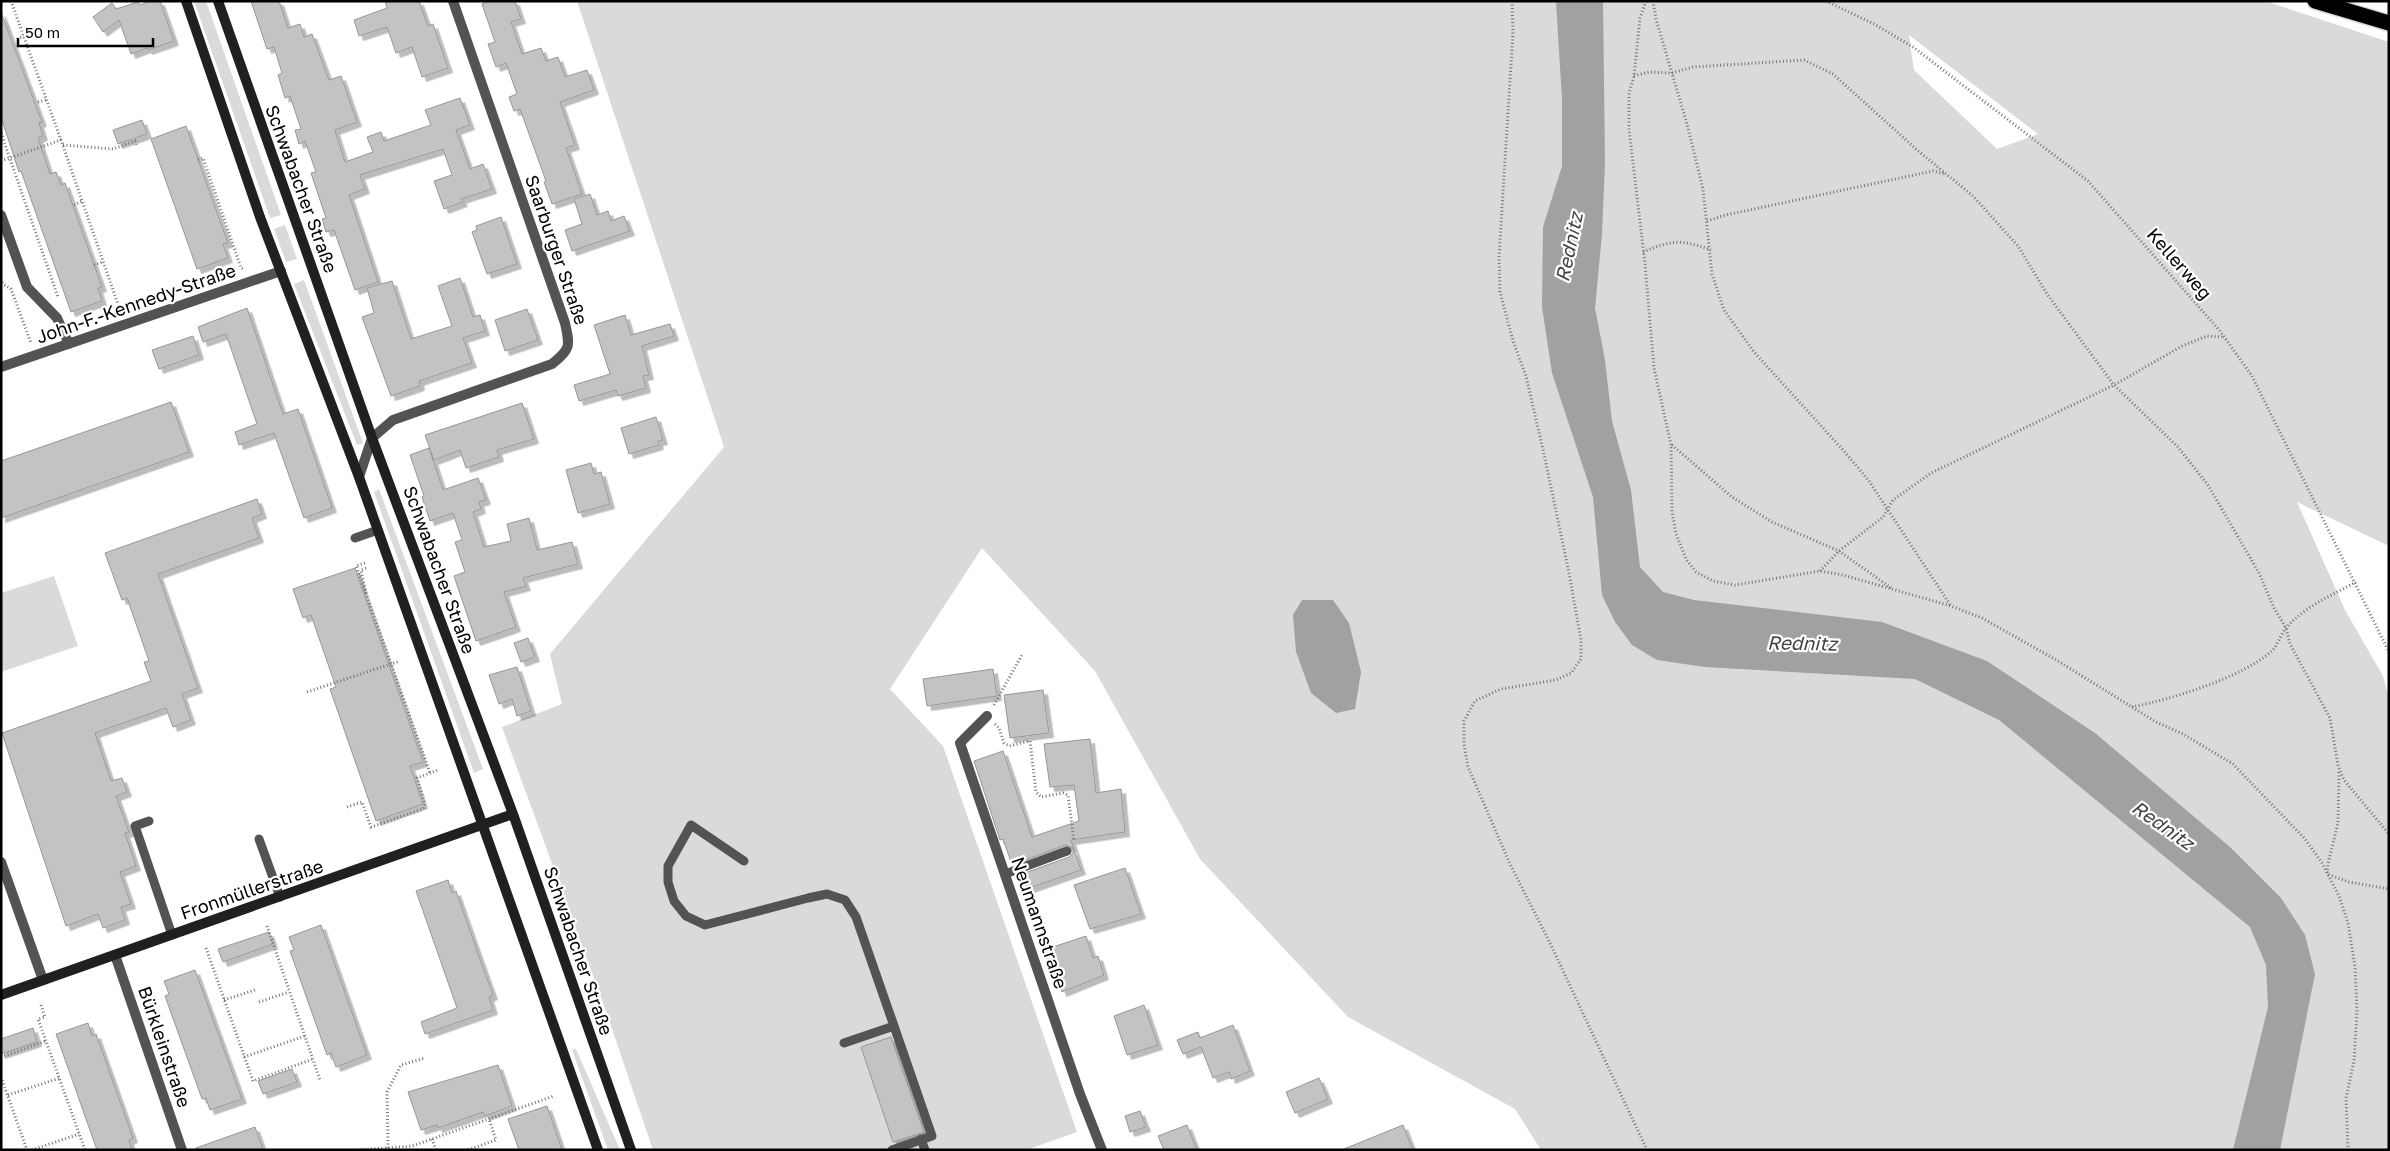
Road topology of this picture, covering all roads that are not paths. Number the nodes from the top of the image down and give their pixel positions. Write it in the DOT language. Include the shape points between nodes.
graph roads {
  1 [pos="186,1"];
  2 [pos="218,1"];
  3 [pos="453,1"];
  4 [pos="2315,1"];
  5 [pos="2389,23"];
  6 [pos="1,215"];
  7 [pos="280,271"];
  8 [pos="69,344"];
  9 [pos="1,367"];
  10 [pos="372,438"];
  11 [pos="359,477"];
  12 [pos="378,530"];
  13 [pos="355,538"];
  14 [pos="988,716"];
  15 [pos="513,814"];
  16 [pos="150,821"];
  17 [pos="484,826"];
  18 [pos="259,840"];
  19 [pos="1067,851"];
  20 [pos="744,861"];
  21 [pos="1,862"];
  22 [pos="1005,874"];
  23 [pos="280,897"];
  24 [pos="172,935"];
  25 [pos="115,955"];
  26 [pos="43,980"];
  27 [pos="1,995"];
  28 [pos="894,1026"];
  29 [pos="844,1044"];
  30 [pos="921,1139"];
  31 [pos="182,1150"];
  32 [pos="598,1150"];
  33 [pos="631,1150"];
  34 [pos="892,1150"];
  35 [pos="925,1150"];
  36 [pos="1102,1150"];
  1 -- 7 [label="main road"];
  2 -- 10 [label="main road, Schwabacher Straße"];
  3 -- 10 [label="street, Saarburger Straße" via="565,323 569,347 552,364 393,420"];
  4 -- 5 [label="highway"];
  6 -- 8 [label="street" via="27,287 57,318"];
  7 -- 8 [label="street, John-F.-Kennedy-Straße"];
  7 -- 11 [label="main road"];
  8 -- 9 [label="street, John-F.-Kennedy-Straße"];
  10 -- 11 [label="street"];
  10 -- 15 [label="main road, Schwabacher Straße"];
  11 -- 12 [label="main road"];
  12 -- 13 [label="lane"];
  12 -- 17 [label="main road"];
  14 -- 22 [label="street, Neumannstraße" via="960,743"];
  15 -- 17 [label="main road, Fronmüllerstraße"];
  15 -- 33 [label="main road, Schwabacher Straße"];
  16 -- 24 [label="lane" via="135,826"];
  17 -- 23 [label="main road, Fronmüllerstraße"];
  17 -- 32 [label="main road"];
  18 -- 23 [label="lane"];
  19 -- 22 [label="lane"];
  20 -- 28 [label="lane" via="691,826 668,866 668,882 674,901 686,916 705,925 827,894 845,900 856,917"];
  21 -- 26 [label="street"];
  22 -- 36 [label="street, Neumannstraße"];
  23 -- 24 [label="main road, Fronmüllerstraße"];
  24 -- 25 [label="main road, Fronmüllerstraße"];
  25 -- 26 [label="main road, Fronmüllerstraße"];
  25 -- 31 [label="street, Bürkleinstraße"];
  26 -- 27 [label="main road, Fronmüllerstraße"];
  28 -- 29 [label="lane"];
  28 -- 30 [label="lane" via="932,1136"];
  30 -- 34 [label="lane"];
  30 -- 35 [label="lane"];
}
